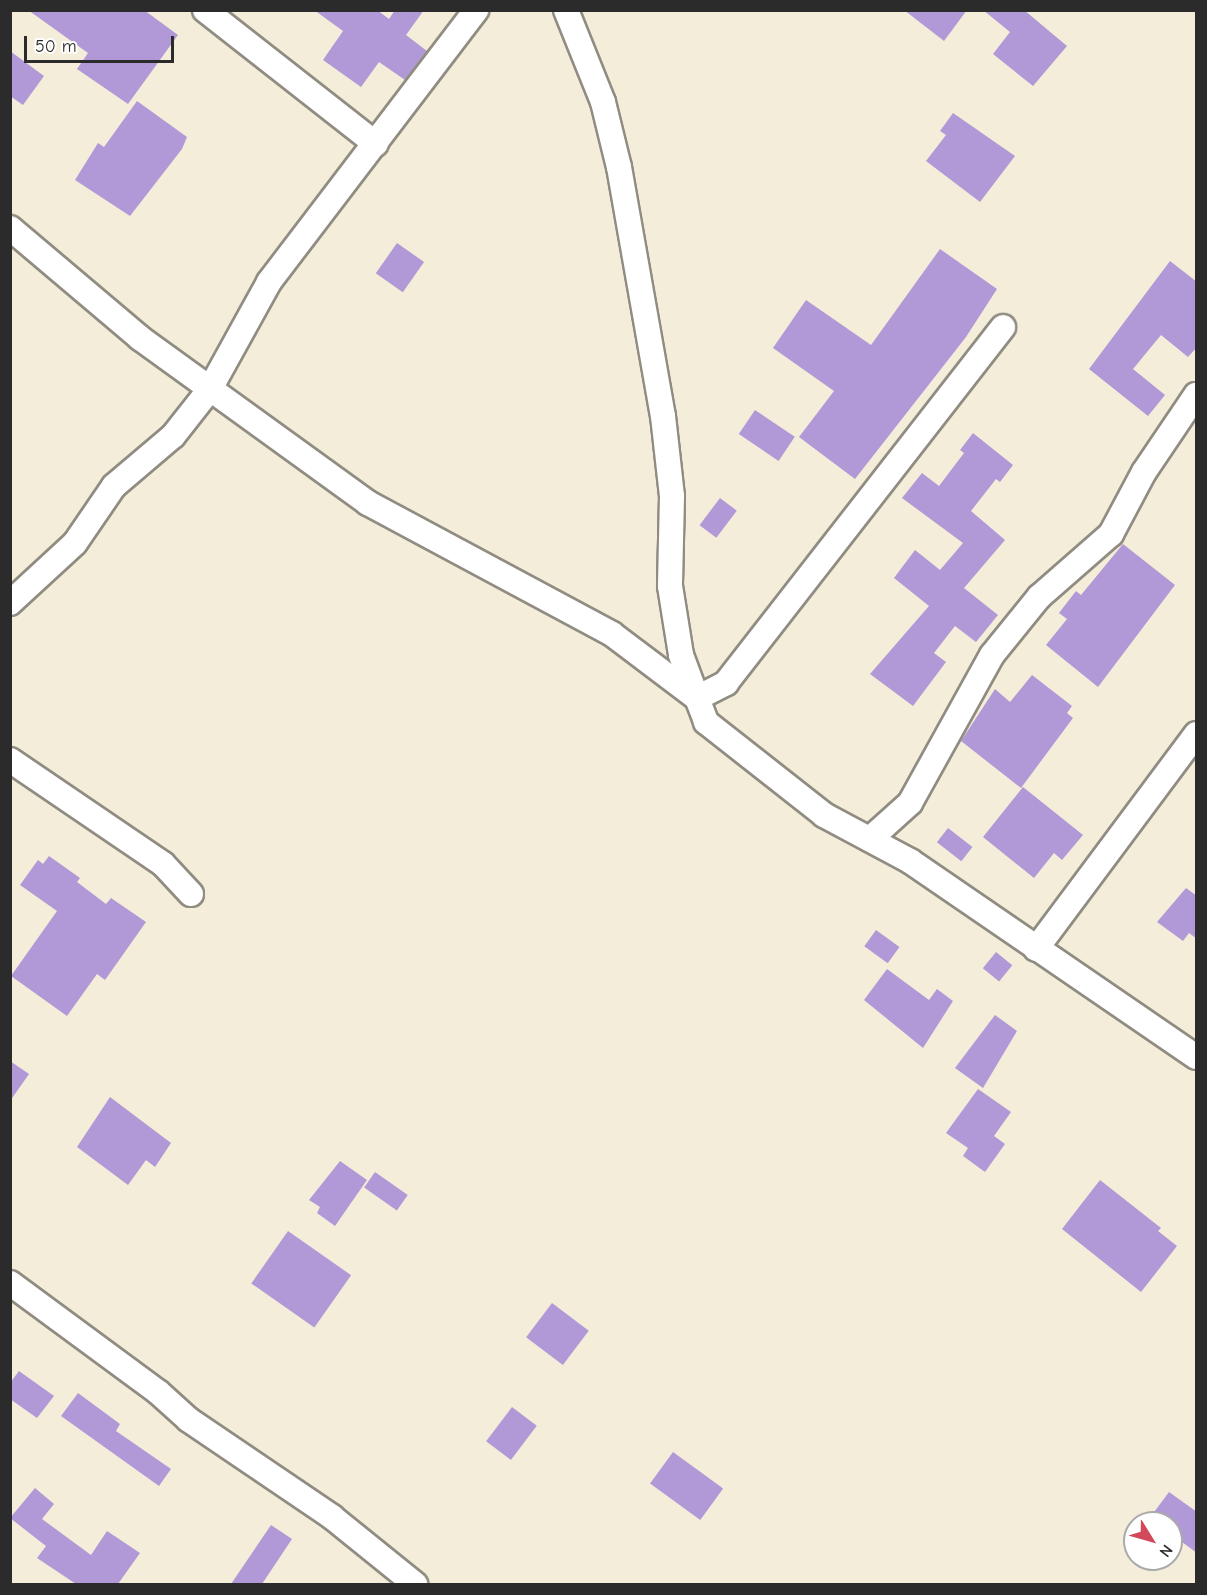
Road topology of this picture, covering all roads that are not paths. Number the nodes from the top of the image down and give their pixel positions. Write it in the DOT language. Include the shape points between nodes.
graph roads {
  1 [pos="205,10"];
  2 [pos="476,10"];
  3 [pos="566,10"];
  4 [pos="376,144"];
  5 [pos="10,228"];
  6 [pos="1004,327"];
  7 [pos="210,389"];
  8 [pos="1197,395"];
  9 [pos="10,603"];
  10 [pos="697,698"];
  11 [pos="1197,734"];
  12 [pos="10,760"];
  13 [pos="870,839"];
  14 [pos="191,894"];
  15 [pos="1036,949"];
  16 [pos="1197,1057"];
  17 [pos="10,1283"];
  18 [pos="415,1584"];
  1 -- 4 [label="street"];
  2 -- 4 [label="street"];
  3 -- 10 [label="street" via="603,102 619,167 663,416 672,496 670,586 681,654"];
  4 -- 7 [label="street" via="269,282"];
  5 -- 7 [label="street" via="140,338"];
  6 -- 10 [label="street" via="726,683"];
  7 -- 9 [label="street" via="174,436 114,486 75,543"];
  7 -- 10 [label="street" via="368,503 612,634"];
  8 -- 13 [label="street" via="1172,426 1111,534 1039,597 992,655 910,803"];
  10 -- 13 [label="street" via="706,722 737,748 824,815"];
  11 -- 15 [label="street"];
  12 -- 14 [label="street" via="163,864"];
  13 -- 15 [label="street" via="910,861"];
  15 -- 16 [label="street"];
  17 -- 18 [label="street" via="158,1392 189,1420 332,1517"];
}
